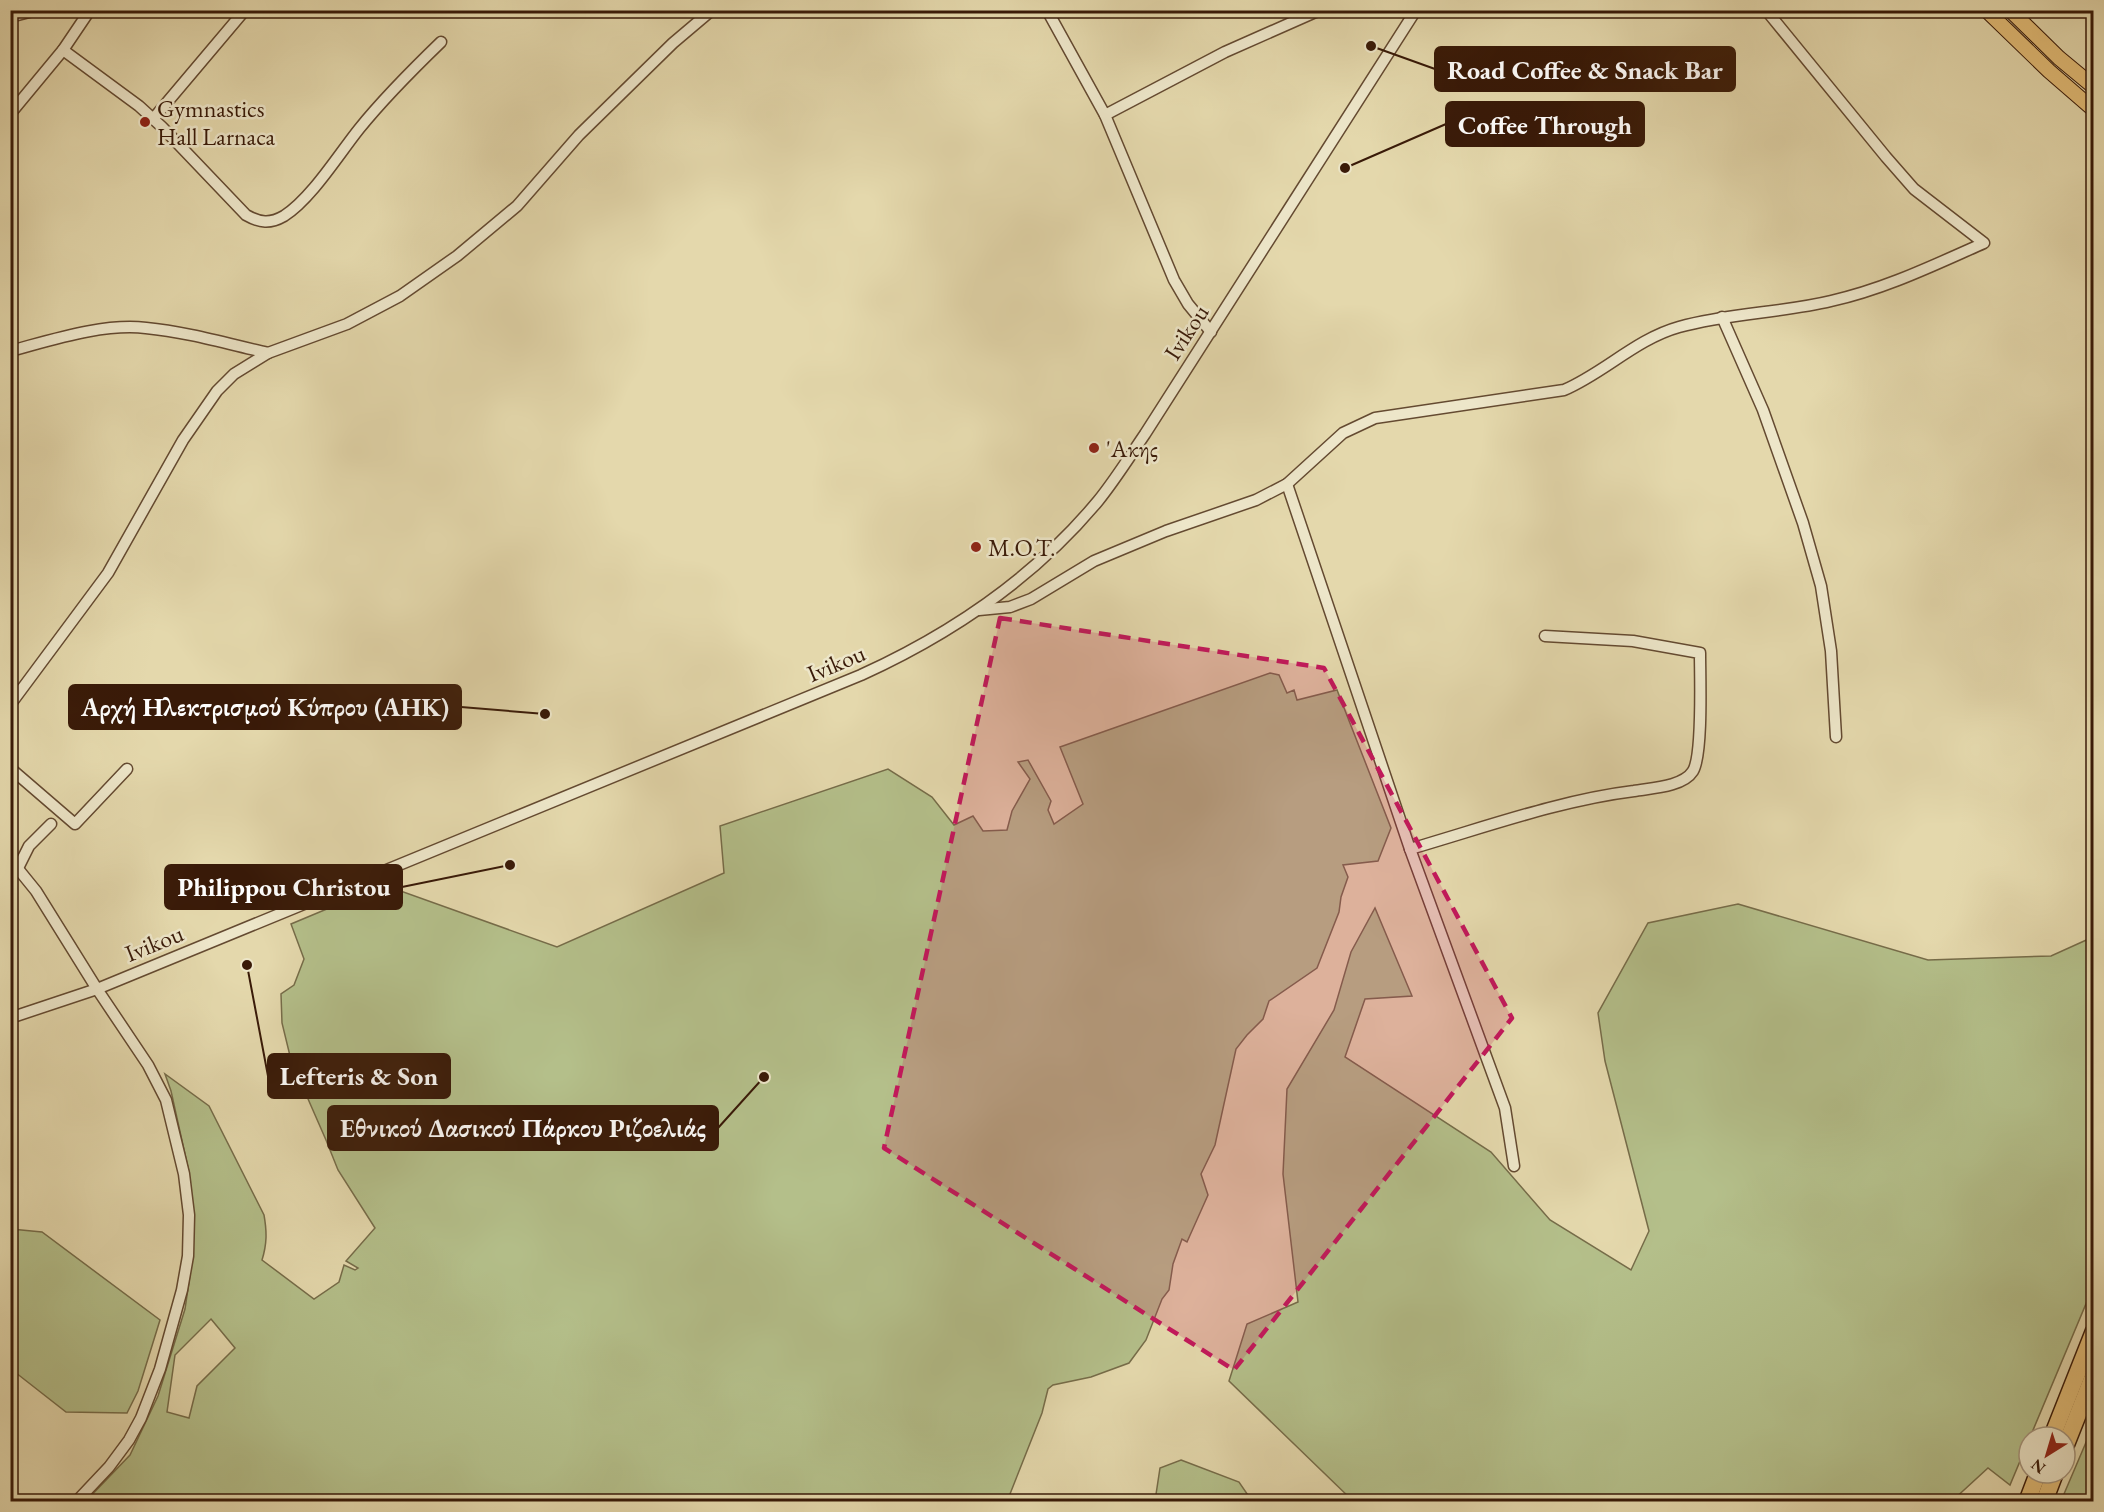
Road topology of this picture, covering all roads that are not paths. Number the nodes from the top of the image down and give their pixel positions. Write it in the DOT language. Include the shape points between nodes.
graph roads {
  1 [pos="37,10"];
  2 [pos="90,10"];
  3 [pos="245,10"];
  4 [pos="712,10"];
  5 [pos="1047,10"];
  6 [pos="1320,10"];
  7 [pos="1416,10"];
  8 [pos="1766,10"];
  9 [pos="1986,10"];
  10 [pos="2010,10"];
  11 [pos="10,16"];
  12 [pos="441,42"];
  13 [pos="63,50"];
  14 [pos="2094,87"];
  15 [pos="2094,110"];
  16 [pos="10,114"];
  17 [pos="1105,115"];
  18 [pos="153,119"];
  19 [pos="1722,317"];
  20 [pos="1211,332"];
  21 [pos="10,351"];
  22 [pos="268,353"];
  23 [pos="1287,484"];
  24 [pos="979,610"];
  25 [pos="1545,636"];
  26 [pos="10,705"];
  27 [pos="1836,737"];
  28 [pos="10,768"];
  29 [pos="127,769"];
  30 [pos="51,824"];
  31 [pos="1410,849"];
  32 [pos="10,859"];
  33 [pos="18,868"];
  34 [pos="97,989"];
  35 [pos="10,1018"];
  36 [pos="1514,1166"];
  37 [pos="2094,1331"];
  38 [pos="2094,1374"];
  39 [pos="2057,1425"];
  40 [pos="2074,1425"];
  41 [pos="2033,1485"];
  42 [pos="2050,1485"];
  43 [pos="76,1502"];
  44 [pos="2027,1502"];
  45 [pos="2044,1502"];
  1 -- 11 [label="street"];
  2 -- 13 [label="street"];
  3 -- 18 [label="street"];
  4 -- 22 [label="street" via="579,135 517,206 457,256 400,296 347,324"];
  5 -- 17 [label="street"];
  6 -- 17 [label="street" via="1225,52"];
  7 -- 20 [label="street, Ivikou"];
  8 -- 19 [label="street" via="1914,189 1984,243 1888,285 1830,302"];
  9 -- 15 [label="main road"];
  10 -- 14 [label="main road"];
  12 -- 18 [label="street" via="390,92 298,203 283,217 267,223 254,220 237,208"];
  13 -- 16 [label="street"];
  13 -- 18 [label="street"];
  17 -- 20 [label="street" via="1174,280"];
  19 -- 23 [label="street" via="1677,328 1638,346 1586,381 1564,390 1375,418 1343,434"];
  19 -- 27 [label="street" via="1763,410 1821,586 1831,651"];
  20 -- 24 [label="street, Ivikou" via="1095,504 1058,544"];
  21 -- 22 [label="street" via="74,334 144,327"];
  22 -- 26 [label="street" via="234,374 196,418 108,573"];
  23 -- 24 [label="street" via="1256,500 1094,561 1031,599 1010,607"];
  23 -- 31 [label="street"];
  24 -- 34 [label="street, Ivikou" via="944,633 861,675"];
  25 -- 31 [label="street" via="1633,641 1700,653 1698,756 1693,772 1663,787 1590,797"];
  28 -- 29 [label="street" via="75,824"];
  30 -- 33 [label="street" via="29,846"];
  31 -- 36 [label="street" via="1505,1108"];
  32 -- 33 [label="street"];
  33 -- 34 [label="street"];
  34 -- 35 [label="street, Ivikou"];
  34 -- 43 [label="street" via="148,1065 166,1100 184,1174 188,1256 160,1369 141,1418 122,1449"];
  37 -- 39 [label="highway"];
  38 -- 40 [label="highway"];
  41 -- 44 [label="highway"];
  42 -- 45 [label="highway"];
}
